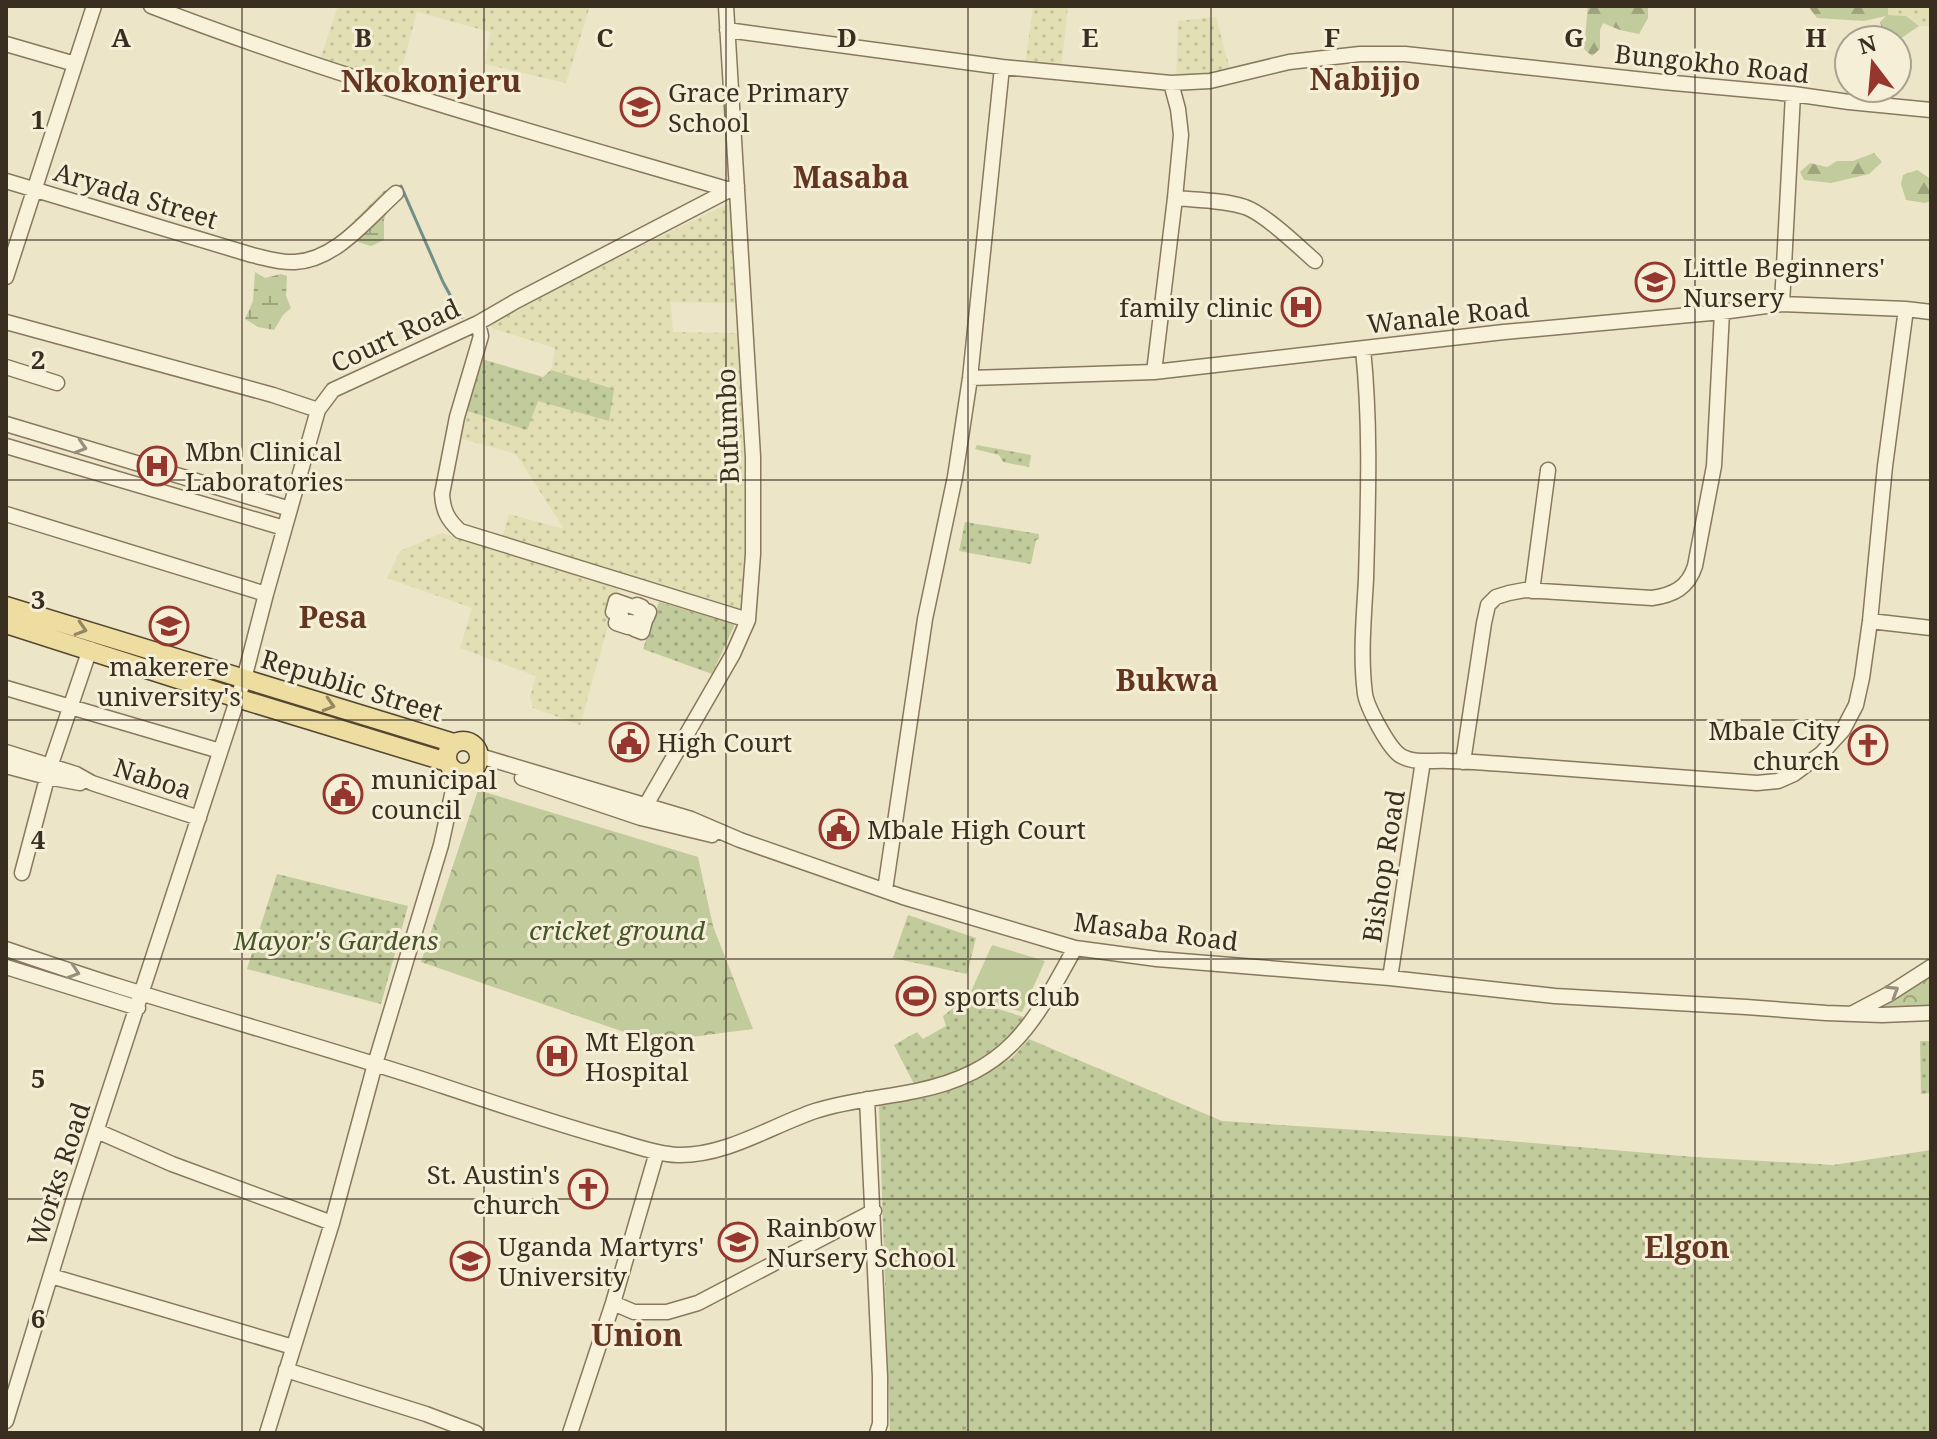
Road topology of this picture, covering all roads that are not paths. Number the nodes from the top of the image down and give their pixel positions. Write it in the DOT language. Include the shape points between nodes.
graph roads {
  1 [pos="94,6"];
  2 [pos="151,6"];
  3 [pos="726,6"];
  4 [pos="727,30"];
  5 [pos="6,44"];
  6 [pos="75,64"];
  7 [pos="1002,67"];
  8 [pos="1171,83"];
  9 [pos="1793,94"];
  10 [pos="1931,110"];
  11 [pos="6,181"];
  12 [pos="734,188"];
  13 [pos="34,189"];
  14 [pos="396,193"];
  15 [pos="1175,198"];
  16 [pos="1315,261"];
  17 [pos="6,277"];
  18 [pos="1782,304"];
  19 [pos="1906,309"];
  20 [pos="1722,312"];
  21 [pos="1931,312"];
  22 [pos="6,322"];
  23 [pos="478,323"];
  24 [pos="1363,349"];
  25 [pos="6,367"];
  26 [pos="1154,372"];
  27 [pos="970,378"];
  28 [pos="57,383"];
  29 [pos="318,410"];
  30 [pos="6,424"];
  31 [pos="6,446"];
  32 [pos="1548,470"];
  33 [pos="290,509"];
  34 [pos="6,514"];
  35 [pos="284,528"];
  36 [pos="1532,591"];
  37 [pos="266,594"];
  38 [pos="6,606"];
  39 [pos="748,620"];
  40 [pos="1870,621"];
  41 [pos="6,624"];
  42 [pos="1931,628"];
  43 [pos="90,649"];
  44 [pos="244,679"];
  45 [pos="6,688"];
  46 [pos="237,698"];
  47 [pos="72,707"];
  48 [pos="454,743"];
  49 [pos="220,751"];
  50 [pos="6,752"];
  51 [pos="1423,761"];
  52 [pos="1463,762"];
  53 [pos="448,764"];
  54 [pos="475,765"];
  55 [pos="6,766"];
  56 [pos="48,772"];
  57 [pos="453,790"];
  58 [pos="644,812"];
  59 [pos="199,818"];
  60 [pos="22,873"];
  61 [pos="885,890"];
  62 [pos="1075,948"];
  63 [pos="6,949"];
  64 [pos="33,958"];
  65 [pos="6,967"];
  66 [pos="1931,967"];
  67 [pos="27,974"];
  68 [pos="1390,978"];
  69 [pos="144,990"];
  70 [pos="138,1008"];
  71 [pos="1853,1013"];
  72 [pos="1931,1013"];
  73 [pos="375,1064"];
  74 [pos="867,1099"];
  75 [pos="97,1131"];
  76 [pos="657,1152"];
  77 [pos="874,1211"];
  78 [pos="332,1223"];
  79 [pos="51,1276"];
  80 [pos="613,1303"];
  81 [pos="293,1347"];
  82 [pos="286,1370"];
  83 [pos="6,1421"];
  84 [pos="267,1433"];
  85 [pos="476,1433"];
  86 [pos="570,1433"];
  87 [pos="877,1433"];
  1 -- 6 [label="street"];
  2 -- 12 [label="street" via="309,64"];
  3 -- 4 [label="street, Bufumbo"];
  4 -- 7 [label="street, Bungokho Road"];
  4 -- 12 [label="street, Bufumbo"];
  5 -- 6 [label="street"];
  6 -- 13 [label="street"];
  7 -- 8 [label="street, Bungokho Road"];
  7 -- 27 [label="street"];
  8 -- 9 [label="street, Bungokho Road" via="1210,81 1289,62 1405,54"];
  8 -- 15 [label="street" via="1180,122"];
  9 -- 10 [label="street, Bungokho Road"];
  9 -- 18 [label="street"];
  11 -- 13 [label="street, Aryada Street"];
  12 -- 23 [label="street, Court Road"];
  12 -- 39 [label="street, Bufumbo" via="753,457"];
  13 -- 14 [label="street, Aryada Street" via="252,255 293,262 325,254"];
  13 -- 17 [label="street"];
  15 -- 16 [label="street" via="1247,208"];
  15 -- 26 [label="street"];
  18 -- 19 [label="street, Wanale Road"];
  18 -- 20 [label="street, Wanale Road"];
  19 -- 21 [label="street, Wanale Road"];
  19 -- 40 [label="street"];
  20 -- 24 [label="street, Wanale Road"];
  20 -- 36 [label="street" via="1714,466 1689,581 1668,596 1652,598"];
  22 -- 29 [label="street"];
  23 -- 29 [label="street, Court Road" via="333,390"];
  23 -- 39 [label="street" via="481,336 442,494 453,524 460,531"];
  24 -- 26 [label="street, Wanale Road"];
  24 -- 51 [label="street" via="1369,457 1365,693 1394,750"];
  25 -- 28 [label="street"];
  26 -- 27 [label="street, Wanale Road"];
  27 -- 61 [label="street" via="925,619"];
  29 -- 33 [label="street, Court Road"];
  30 -- 33 [label="street, one-way"];
  31 -- 35 [label="street"];
  32 -- 36 [label="street"];
  33 -- 35 [label="street, Court Road"];
  34 -- 37 [label="street"];
  35 -- 37 [label="street, Court Road"];
  36 -- 52 [label="street" via="1496,597 1488,605"];
  37 -- 44 [label="street, Court Road"];
  38 -- 44 [label="main road, Republic Street, one-way"];
  39 -- 58 [label="street, Bufumbo"];
  40 -- 42 [label="street"];
  40 -- 52 [label="street" via="1856,705 1843,730 1822,753 1778,781"];
  41 -- 43 [label="main road, Republic Street"];
  43 -- 46 [label="main road, Republic Street"];
  43 -- 47 [label="street"];
  44 -- 46 [label="street, Court Road"];
  44 -- 48 [label="main road, Republic Street, one-way"];
  45 -- 47 [label="street"];
  46 -- 49 [label="street, Court Road"];
  46 -- 53 [label="main road, Republic Street"];
  47 -- 49 [label="street"];
  47 -- 56 [label="street"];
  48 -- 53 [label="main road"];
  48 -- 54 [label="main road" via="462,740 477,748"];
  49 -- 59 [label="street, Court Road"];
  50 -- 56 [label="street, Naboa"];
  51 -- 52 [label="street"];
  51 -- 68 [label="street, Bishop Road"];
  53 -- 54 [label="main road" via="461,773"];
  53 -- 57 [label="street"];
  54 -- 57 [label="street"];
  54 -- 58 [label="street"];
  55 -- 56 [label="street, Naboa"];
  56 -- 59 [label="street, Naboa"];
  56 -- 60 [label="street"];
  57 -- 73 [label="street"];
  58 -- 61 [label="street, Masaba Road" via="688,831 740,840"];
  59 -- 69 [label="street, Court Road"];
  61 -- 62 [label="street, Masaba Road"];
  62 -- 68 [label="street, Masaba Road"];
  62 -- 74 [label="street" via="1041,1009 1006,1051 959,1079"];
  63 -- 64 [label="street"];
  64 -- 67 [label="street"];
  64 -- 69 [label="street, one-way"];
  65 -- 67 [label="street"];
  71 -- 66 [label="street, one-way"];
  67 -- 70 [label="street"];
  68 -- 71 [label="street, Masaba Road" via="1555,996"];
  69 -- 70 [label="street, Works Road"];
  69 -- 73 [label="street"];
  70 -- 75 [label="street, Works Road"];
  71 -- 72 [label="street, Masaba Road"];
  73 -- 76 [label="street"];
  73 -- 78 [label="street"];
  74 -- 76 [label="street" via="819,1110 713,1151"];
  74 -- 77 [label="street"];
  75 -- 78 [label="street"];
  75 -- 79 [label="street, Works Road"];
  76 -- 80 [label="street"];
  77 -- 80 [label="street" via="698,1303 667,1312 634,1312"];
  77 -- 87 [label="street"];
  78 -- 81 [label="street"];
  79 -- 81 [label="street"];
  79 -- 83 [label="street, Works Road"];
  80 -- 86 [label="street"];
  81 -- 82 [label="street"];
  82 -- 84 [label="street"];
  82 -- 85 [label="street"];
}
